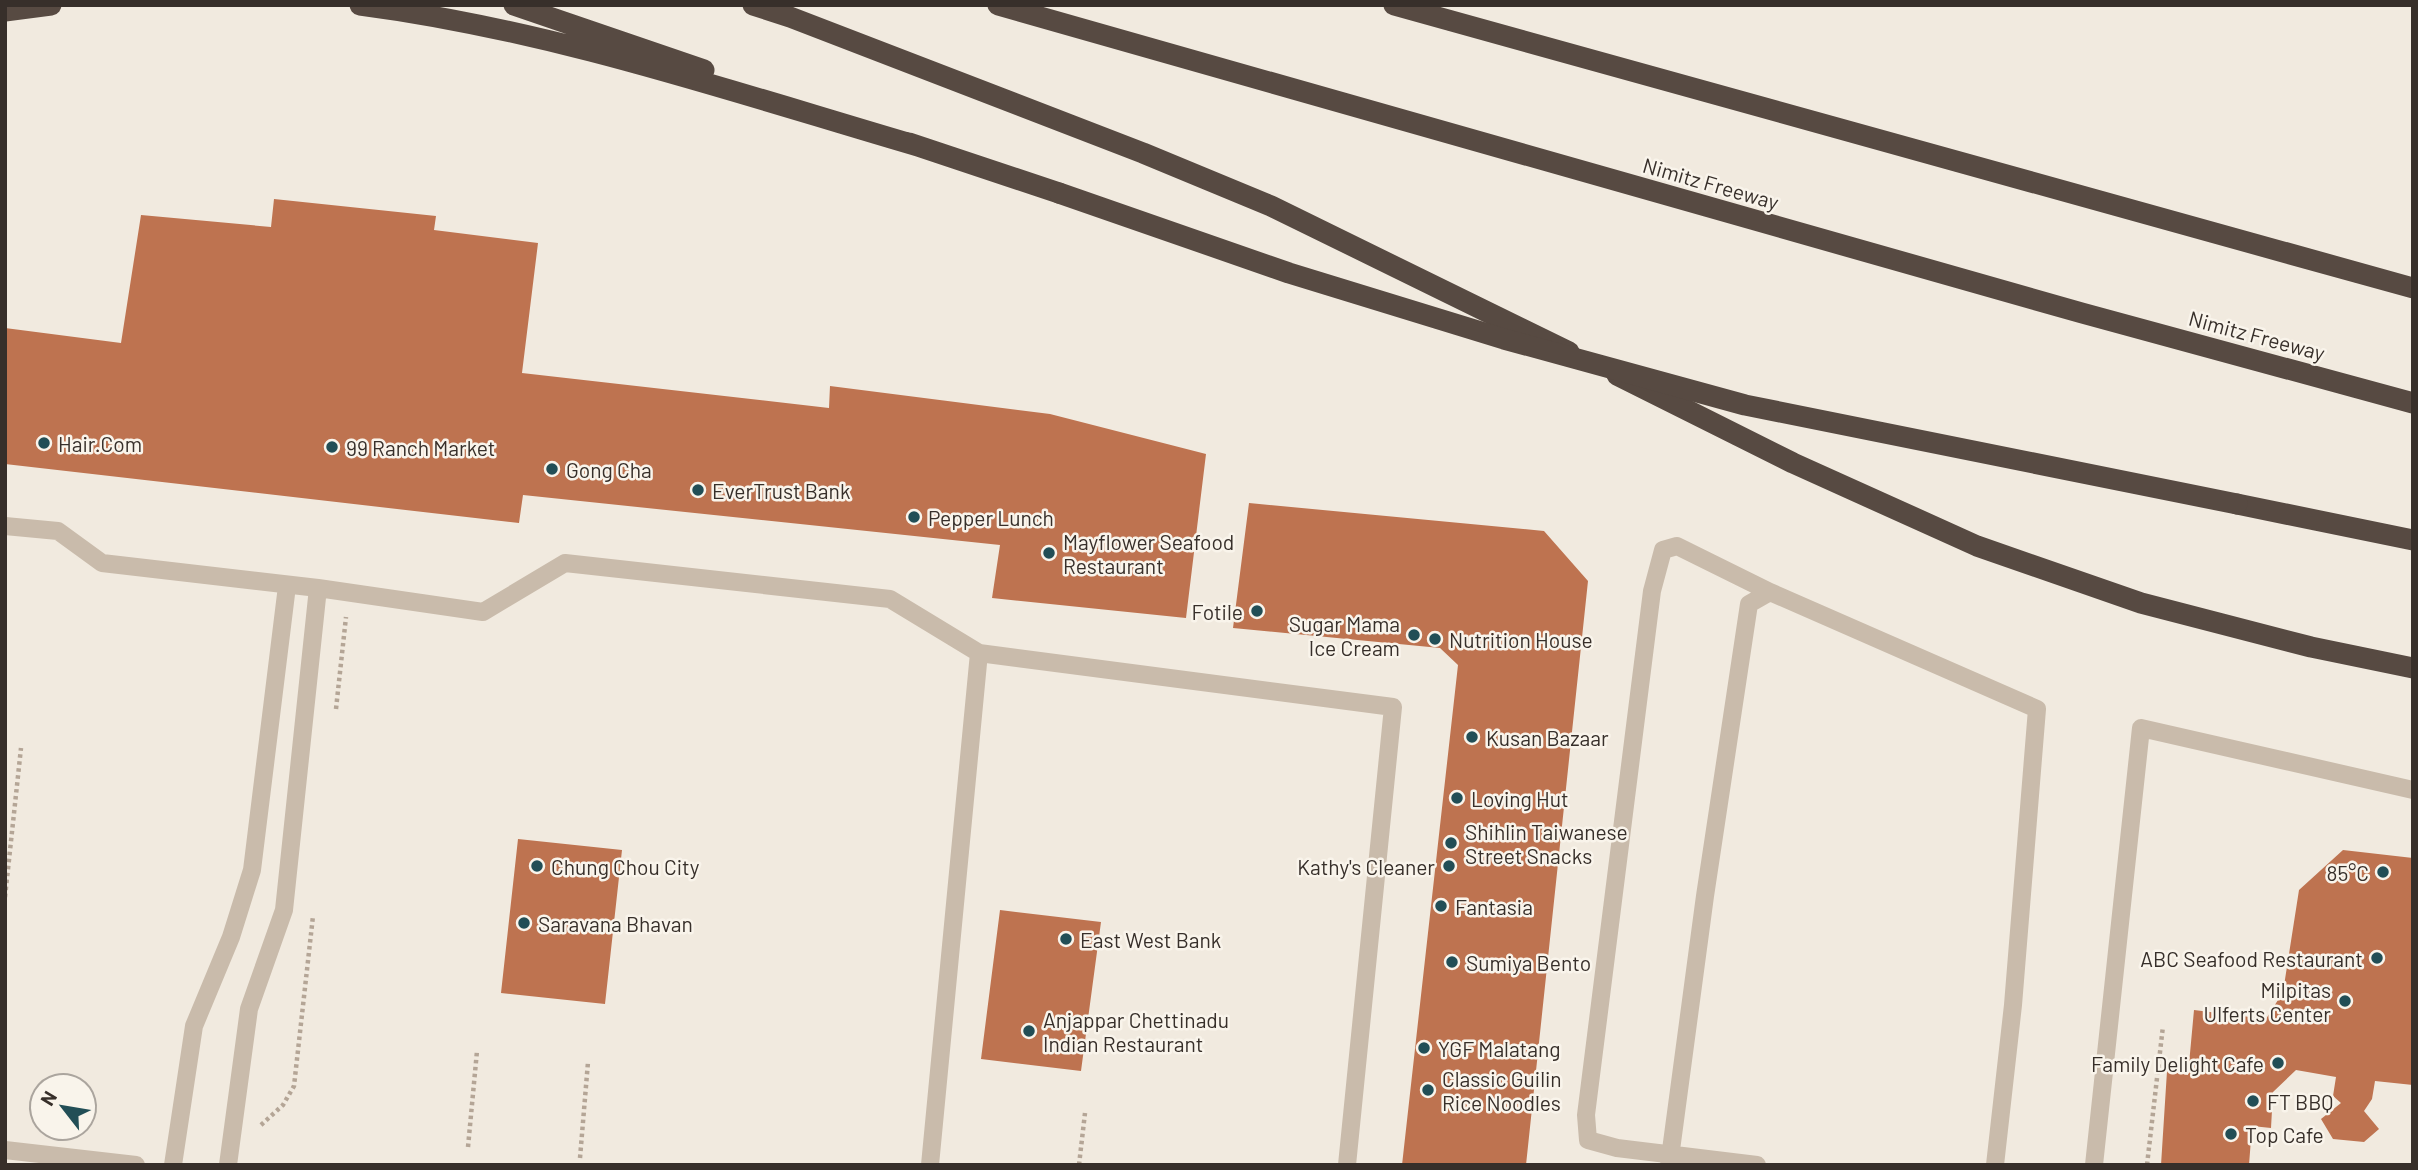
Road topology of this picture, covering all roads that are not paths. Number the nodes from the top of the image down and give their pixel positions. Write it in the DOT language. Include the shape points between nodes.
graph roads {
  1 [pos="51,5"];
  2 [pos="360,5"];
  3 [pos="514,5"];
  4 [pos="753,5"];
  5 [pos="998,5"];
  6 [pos="1394,5"];
  7 [pos="5,11"];
  8 [pos="921,147"];
  9 [pos="2413,288"];
  10 [pos="2413,403"];
  11 [pos="5,526"];
  12 [pos="2413,540"];
  13 [pos="287,586"];
  14 [pos="317,588"];
  15 [pos="1770,592"];
  16 [pos="979,653"];
  17 [pos="2413,668"];
  18 [pos="2413,790"];
  19 [pos="5,1150"];
  20 [pos="1670,1160"];
  21 [pos="136,1165"];
  22 [pos="173,1165"];
  23 [pos="228,1165"];
  24 [pos="930,1165"];
  25 [pos="1347,1165"];
  26 [pos="1756,1165"];
  27 [pos="1995,1165"];
  28 [pos="2094,1165"];
  1 -- 7 [label="highway"];
  2 -- 8 [label="highway" via="560,42"];
  3 -- 8 [label="highway"];
  4 -- 17 [label="highway" via="1118,143 1270,206 1793,463 1977,546 2141,603"];
  5 -- 10 [label="highway, Nimitz Freeway"];
  6 -- 9 [label="highway"];
  8 -- 12 [label="highway, bridge" via="1289,273 1504,339 1745,405"];
  11 -- 13 [label="street" via="58,531 102,563"];
  13 -- 14 [label="street"];
  13 -- 22 [label="street" via="252,870 231,937 194,1026"];
  14 -- 16 [label="street" via="483,612 565,563 890,599"];
  14 -- 23 [label="street" via="284,909 249,1009"];
  15 -- 20 [label="street" via="1749,604"];
  15 -- 20 [label="street" via="1677,546 1663,551 1652,591 1586,1115 1588,1140"];
  15 -- 27 [label="street" via="2037,709"];
  16 -- 24 [label="street"];
  16 -- 25 [label="street" via="1393,707"];
  18 -- 28 [label="street" via="2141,728"];
  19 -- 21 [label="street"];
  20 -- 26 [label="street"];
}
